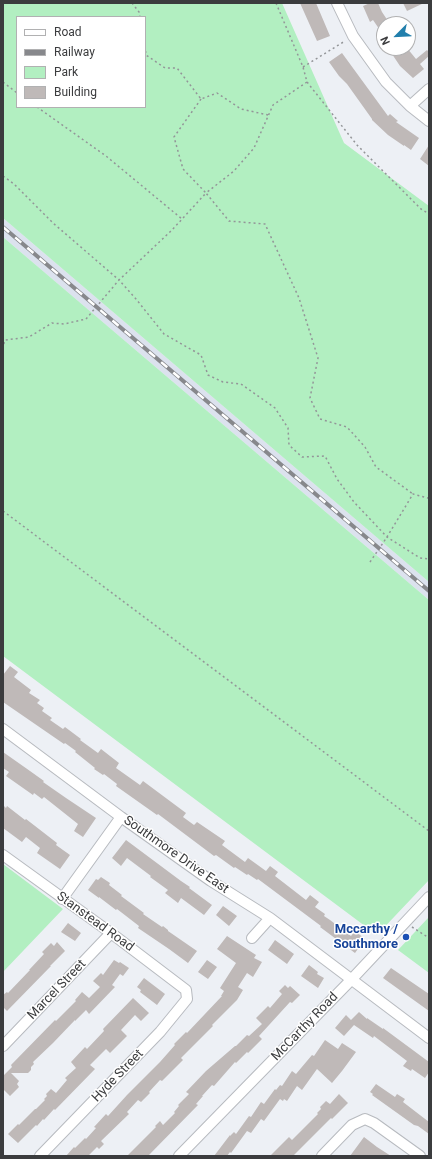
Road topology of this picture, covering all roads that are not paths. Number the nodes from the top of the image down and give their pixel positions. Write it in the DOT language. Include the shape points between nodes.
graph roads {
  1 [pos="337,3"];
  2 [pos="429,89"];
  3 [pos="410,106"];
  4 [pos="429,121"];
  5 [pos="3,729"];
  6 [pos="121,817"];
  7 [pos="3,855"];
  8 [pos="429,897"];
  9 [pos="62,898"];
  10 [pos="270,918"];
  11 [pos="112,934"];
  12 [pos="252,938"];
  13 [pos="351,980"];
  14 [pos="186,990"];
  15 [pos="429,1038"];
  16 [pos="3,1046"];
  17 [pos="40,1156"];
  18 [pos="179,1156"];
  19 [pos="322,1156"];
  20 [pos="420,1156"];
  1 -- 3 [label="street" via="353,36 386,82"];
  2 -- 3 [label="street"];
  3 -- 4 [label="street"];
  5 -- 6 [label="street, Southmore Drive East"];
  6 -- 9 [label="street"];
  6 -- 10 [label="street, Southmore Drive East" via="211,881"];
  7 -- 9 [label="street, Stanstead Road"];
  8 -- 13 [label="street, McCarthy Road"];
  9 -- 11 [label="street, Stanstead Road"];
  10 -- 12 [label="street"];
  10 -- 13 [label="street, Southmore Drive East"];
  11 -- 14 [label="street, Stanstead Road"];
  11 -- 16 [label="street, Marcel Street"];
  13 -- 15 [label="street, Southmore Drive East"];
  13 -- 18 [label="street, McCarthy Road"];
  14 -- 17 [label="street, Hyde Street" via="187,1000 160,1032"];
  19 -- 20 [label="street" via="352,1125 365,1119"];
}
